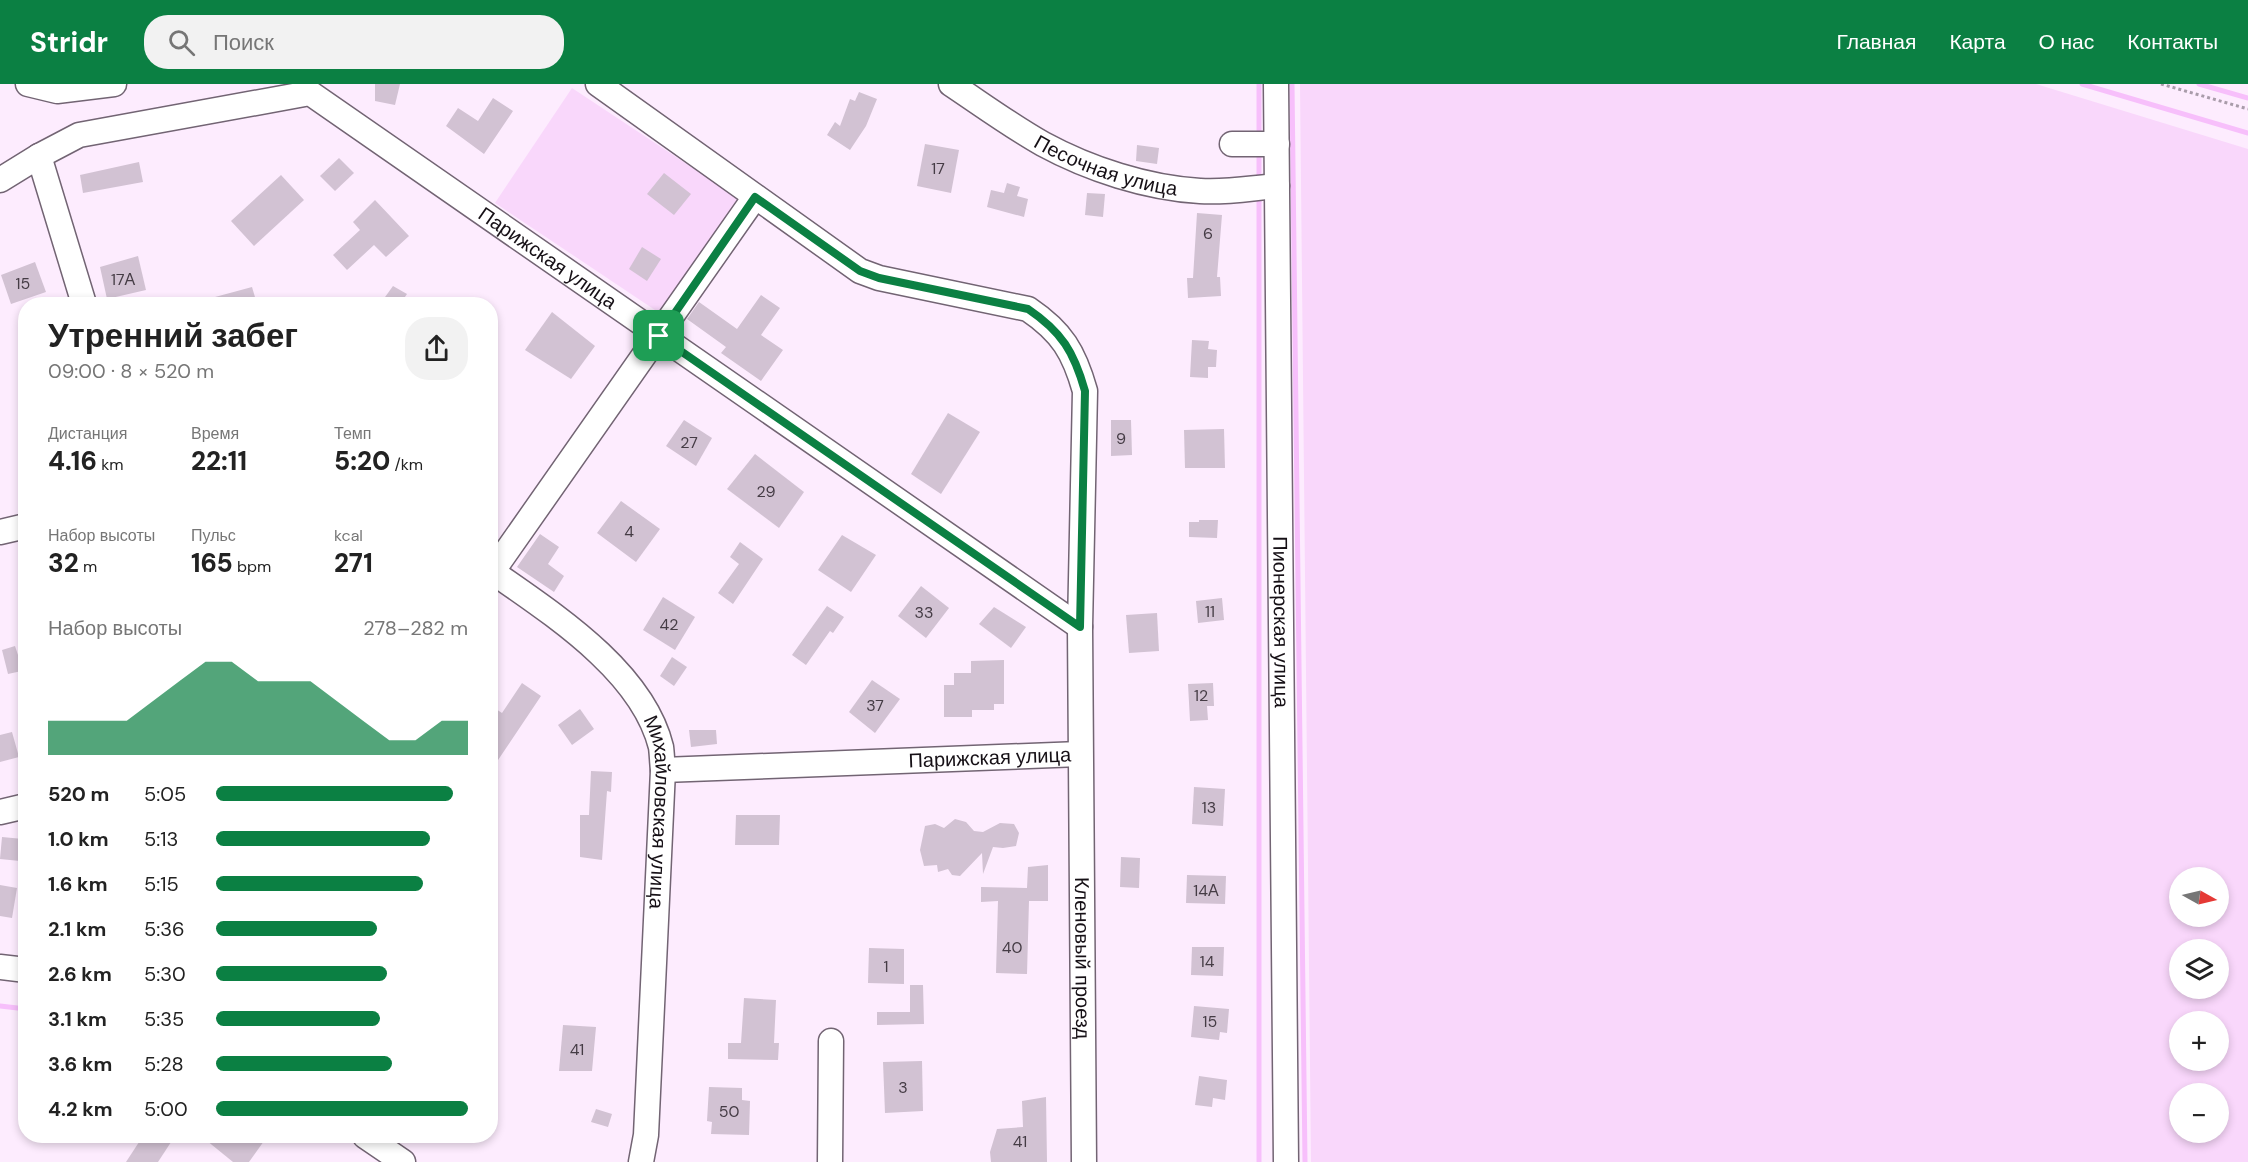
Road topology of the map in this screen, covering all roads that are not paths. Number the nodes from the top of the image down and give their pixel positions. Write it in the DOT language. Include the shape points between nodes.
graph roads {
  1 [pos="114,84"];
  2 [pos="598,84"];
  3 [pos="951,84"];
  4 [pos="1276,84"];
  5 [pos="26,87"];
  6 [pos="314,88"];
  7 [pos="1232,144"];
  8 [pos="1277,144"];
  9 [pos="39,156"];
  10 [pos="0,180"];
  11 [pos="1277,186"];
  12 [pos="755,197"];
  13 [pos="82,297"];
  14 [pos="659,336"];
  15 [pos="18,528"];
  16 [pos="0,532"];
  17 [pos="498,562"];
  18 [pos="498,577"];
  19 [pos="1080,627"];
  20 [pos="1080,754"];
  21 [pos="663,770"];
  22 [pos="18,808"];
  23 [pos="0,812"];
  24 [pos="0,967"];
  25 [pos="18,969"];
  26 [pos="831,1041"];
  27 [pos="381,1143"];
  28 [pos="403,1162"];
  29 [pos="641,1162"];
  30 [pos="830,1162"];
  31 [pos="1084,1162"];
  32 [pos="1286,1162"];
  1 -- 5 [label="street" via="57,91"];
  2 -- 12 [label="street"];
  3 -- 11 [label="street, Песочная улица" via="1043,144 1127,177 1201,191"];
  4 -- 8 [label="street, Пионерская улица"];
  6 -- 9 [label="street, Парижская улица" via="79,135"];
  6 -- 14 [label="street, Парижская улица"];
  7 -- 8 [label="street"];
  8 -- 11 [label="street, Пионерская улица"];
  9 -- 10 [label="street, Парижская улица"];
  9 -- 13 [label="street"];
  11 -- 32 [label="street, Пионерская улица"];
  12 -- 14 [label="street"];
  12 -- 19 [label="street" via="860,271 1028,309 1048,323 1064,343 1077,364 1085,391"];
  14 -- 17 [label="street"];
  14 -- 19 [label="street, Парижская улица"];
  15 -- 16 [label="street"];
  18 -- 21 [label="street, Михайловская улица" via="585,639 606,659 648,714 661,747"];
  19 -- 20 [label="street, Парижская улица"];
  20 -- 21 [label="street, Парижская улица"];
  20 -- 31 [label="street, Кленовый проезд"];
  21 -- 29 [label="street, Михайловская улица" via="646,1135"];
  22 -- 23 [label="street"];
  24 -- 25 [label="street"];
  26 -- 30 [label="street"];
  27 -- 28 [label="street"];
}
